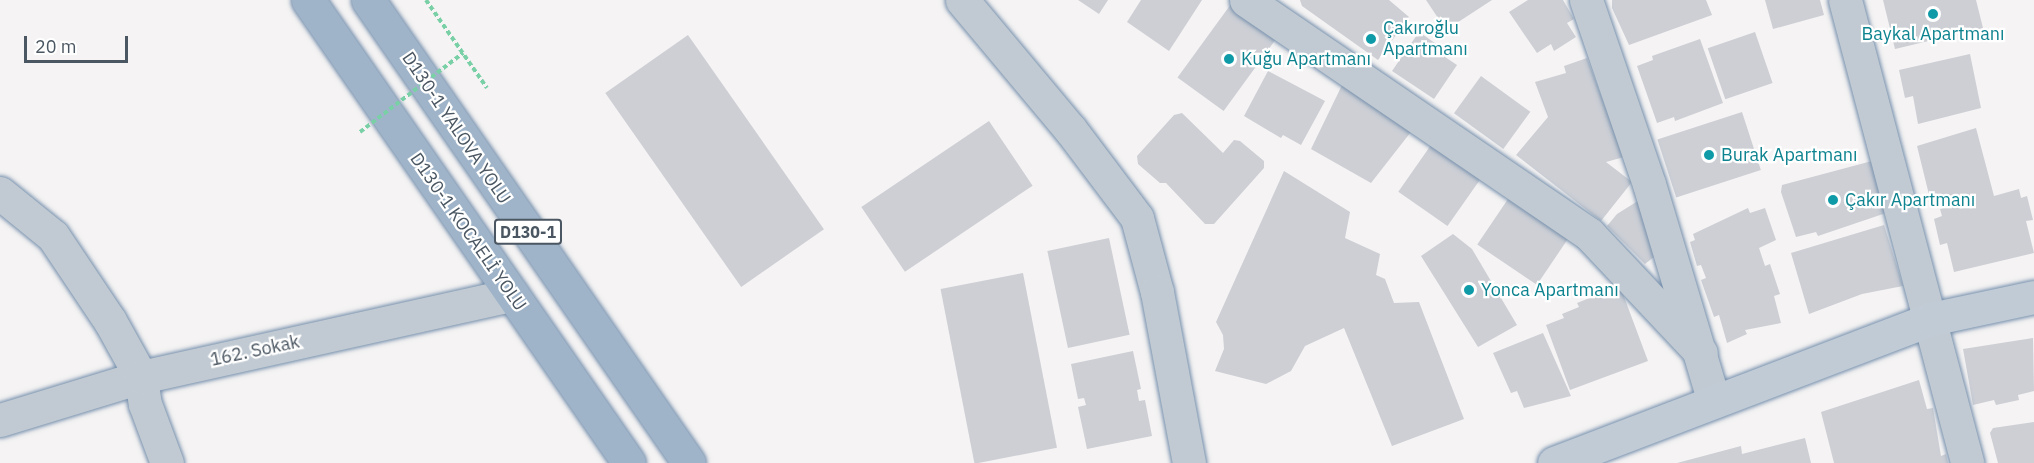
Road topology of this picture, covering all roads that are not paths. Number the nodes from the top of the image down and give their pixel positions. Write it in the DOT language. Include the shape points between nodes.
graph roads {
  1 [pos="308,0"];
  2 [pos="368,0"];
  3 [pos="962,0"];
  4 [pos="1246,0"];
  5 [pos="1586,0"];
  6 [pos="1845,0"];
  7 [pos="0,193"];
  8 [pos="512,295"];
  9 [pos="2034,297"];
  10 [pos="1930,319"];
  11 [pos="1701,353"];
  12 [pos="141,376"];
  13 [pos="1714,402"];
  14 [pos="0,420"];
  15 [pos="1610,453"];
  16 [pos="167,463"];
  17 [pos="629,463"];
  18 [pos="690,463"];
  19 [pos="1189,463"];
  20 [pos="1554,463"];
  21 [pos="1967,463"];
  1 -- 8 [label="highway, D130-1 KOCAELİ YOLU / D130-1"];
  2 -- 18 [label="highway, D130-1 YALOVA YOLU / D130-1"];
  3 -- 19 [label="street" via="1070,129 1137,218 1157,292"];
  4 -- 11 [label="street" via="1589,234"];
  5 -- 11 [label="street"];
  6 -- 10 [label="street"];
  7 -- 12 [label="street" via="52,236 110,321"];
  8 -- 12 [label="street, 162. Sokak"];
  8 -- 17 [label="highway, D130-1 KOCAELİ YOLU / D130-1"];
  9 -- 10 [label="main road"];
  10 -- 13 [label="main road"];
  10 -- 21 [label="street"];
  11 -- 13 [label="street"];
  12 -- 14 [label="street, 162. Sokak"];
  12 -- 16 [label="street" via="145,404"];
  13 -- 15 [label="main road"];
  15 -- 20 [label="main road"];
}
